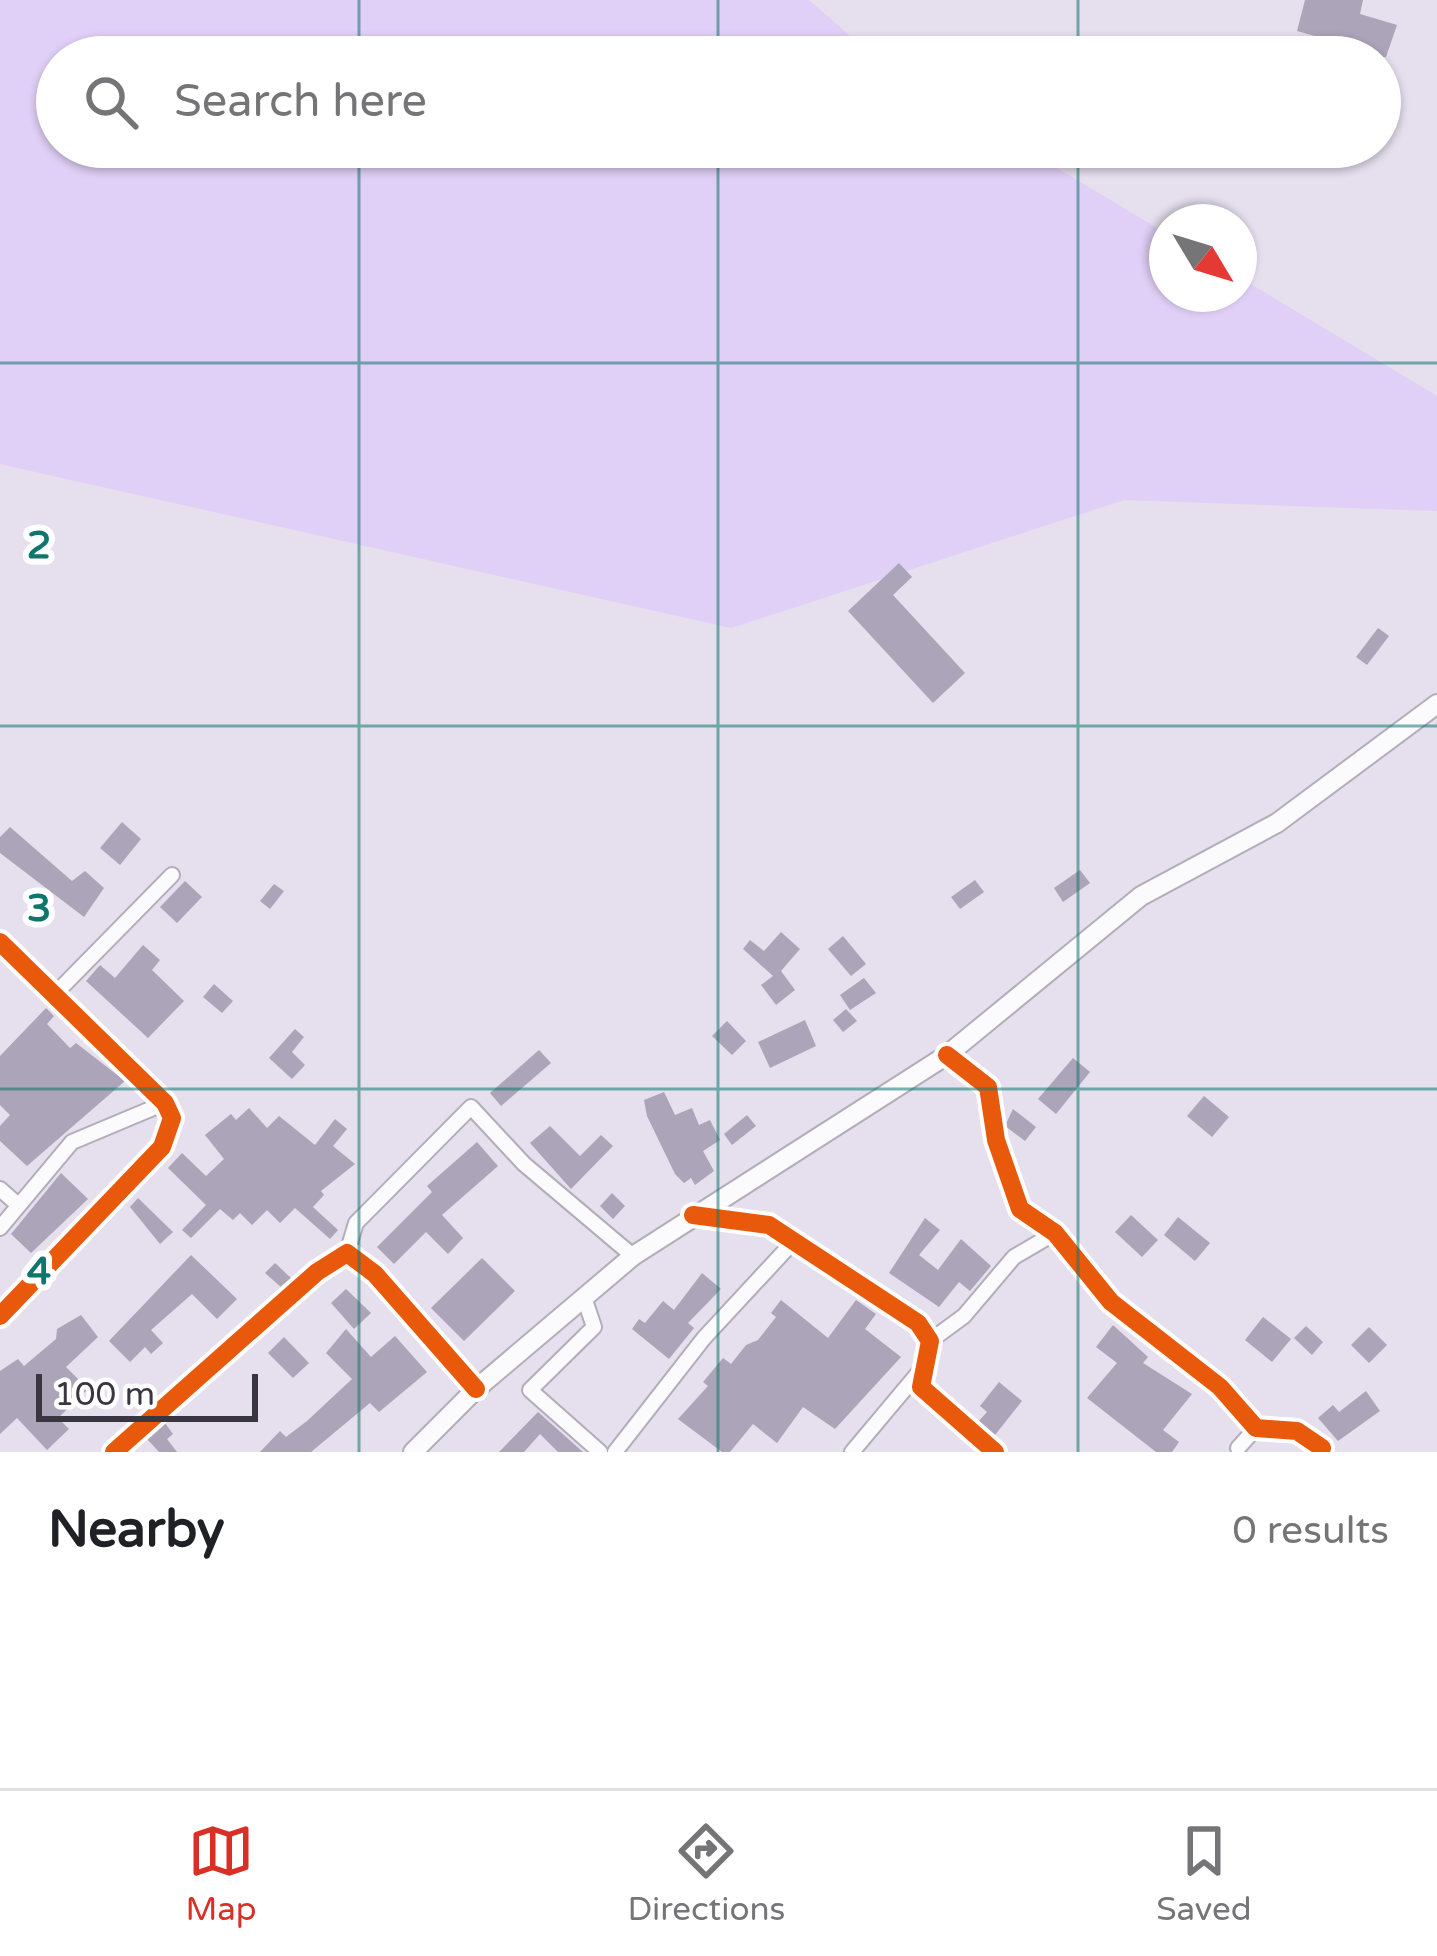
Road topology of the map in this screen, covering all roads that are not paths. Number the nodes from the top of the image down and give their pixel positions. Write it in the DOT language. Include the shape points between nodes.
graph roads {
  1 [pos="1437,704"];
  2 [pos="172,875"];
  3 [pos="0,942"];
  4 [pos="56,993"];
  5 [pos="947,1055"];
  6 [pos="165,1103"];
  7 [pos="0,1190"];
  8 [pos="17,1205"];
  9 [pos="693,1215"];
  10 [pos="0,1228"];
  11 [pos="775,1229"];
  12 [pos="1055,1234"];
  13 [pos="794,1241"];
  14 [pos="346,1253"];
  15 [pos="779,1254"];
  16 [pos="633,1256"];
  17 [pos="585,1300"];
  18 [pos="0,1316"];
  19 [pos="930,1341"];
  20 [pos="920,1371"];
  21 [pos="476,1389"];
  22 [pos="1256,1428"];
  23 [pos="1238,1448"];
  24 [pos="1322,1448"];
  25 [pos="114,1452"];
  26 [pos="413,1452"];
  27 [pos="600,1452"];
  28 [pos="615,1452"];
  29 [pos="852,1452"];
  30 [pos="995,1452"];
  1 -- 5 [label="main road" via="1277,823 1141,896"];
  2 -- 4 [label="street"];
  3 -- 4 [label="street"];
  4 -- 6 [label="street"];
  5 -- 9 [label="main road"];
  5 -- 12 [label="street" via="988,1087 1018,1205"];
  6 -- 8 [label="street" via="72,1142"];
  6 -- 18 [label="street" via="172,1118 162,1147"];
  7 -- 8 [label="street"];
  8 -- 10 [label="street"];
  9 -- 11 [label="street"];
  9 -- 16 [label="main road"];
  11 -- 13 [label="street"];
  11 -- 15 [label="street"];
  12 -- 19 [label="street" via="1014,1257 964,1316"];
  12 -- 22 [label="street" via="1111,1302 1220,1387"];
  13 -- 15 [label="street"];
  13 -- 19 [label="street" via="887,1300"];
  14 -- 16 [label="street" via="356,1223 471,1107 524,1164"];
  14 -- 21 [label="street" via="362,1261"];
  14 -- 25 [label="street"];
  15 -- 28 [label="street"];
  16 -- 17 [label="main road"];
  17 -- 21 [label="main road"];
  17 -- 27 [label="street" via="594,1328 530,1390"];
  19 -- 20 [label="street"];
  20 -- 29 [label="street"];
  20 -- 30 [label="street" via="921,1388 938,1408"];
  21 -- 26 [label="main road"];
  22 -- 23 [label="street"];
  22 -- 24 [label="street" via="1301,1432"];
}
